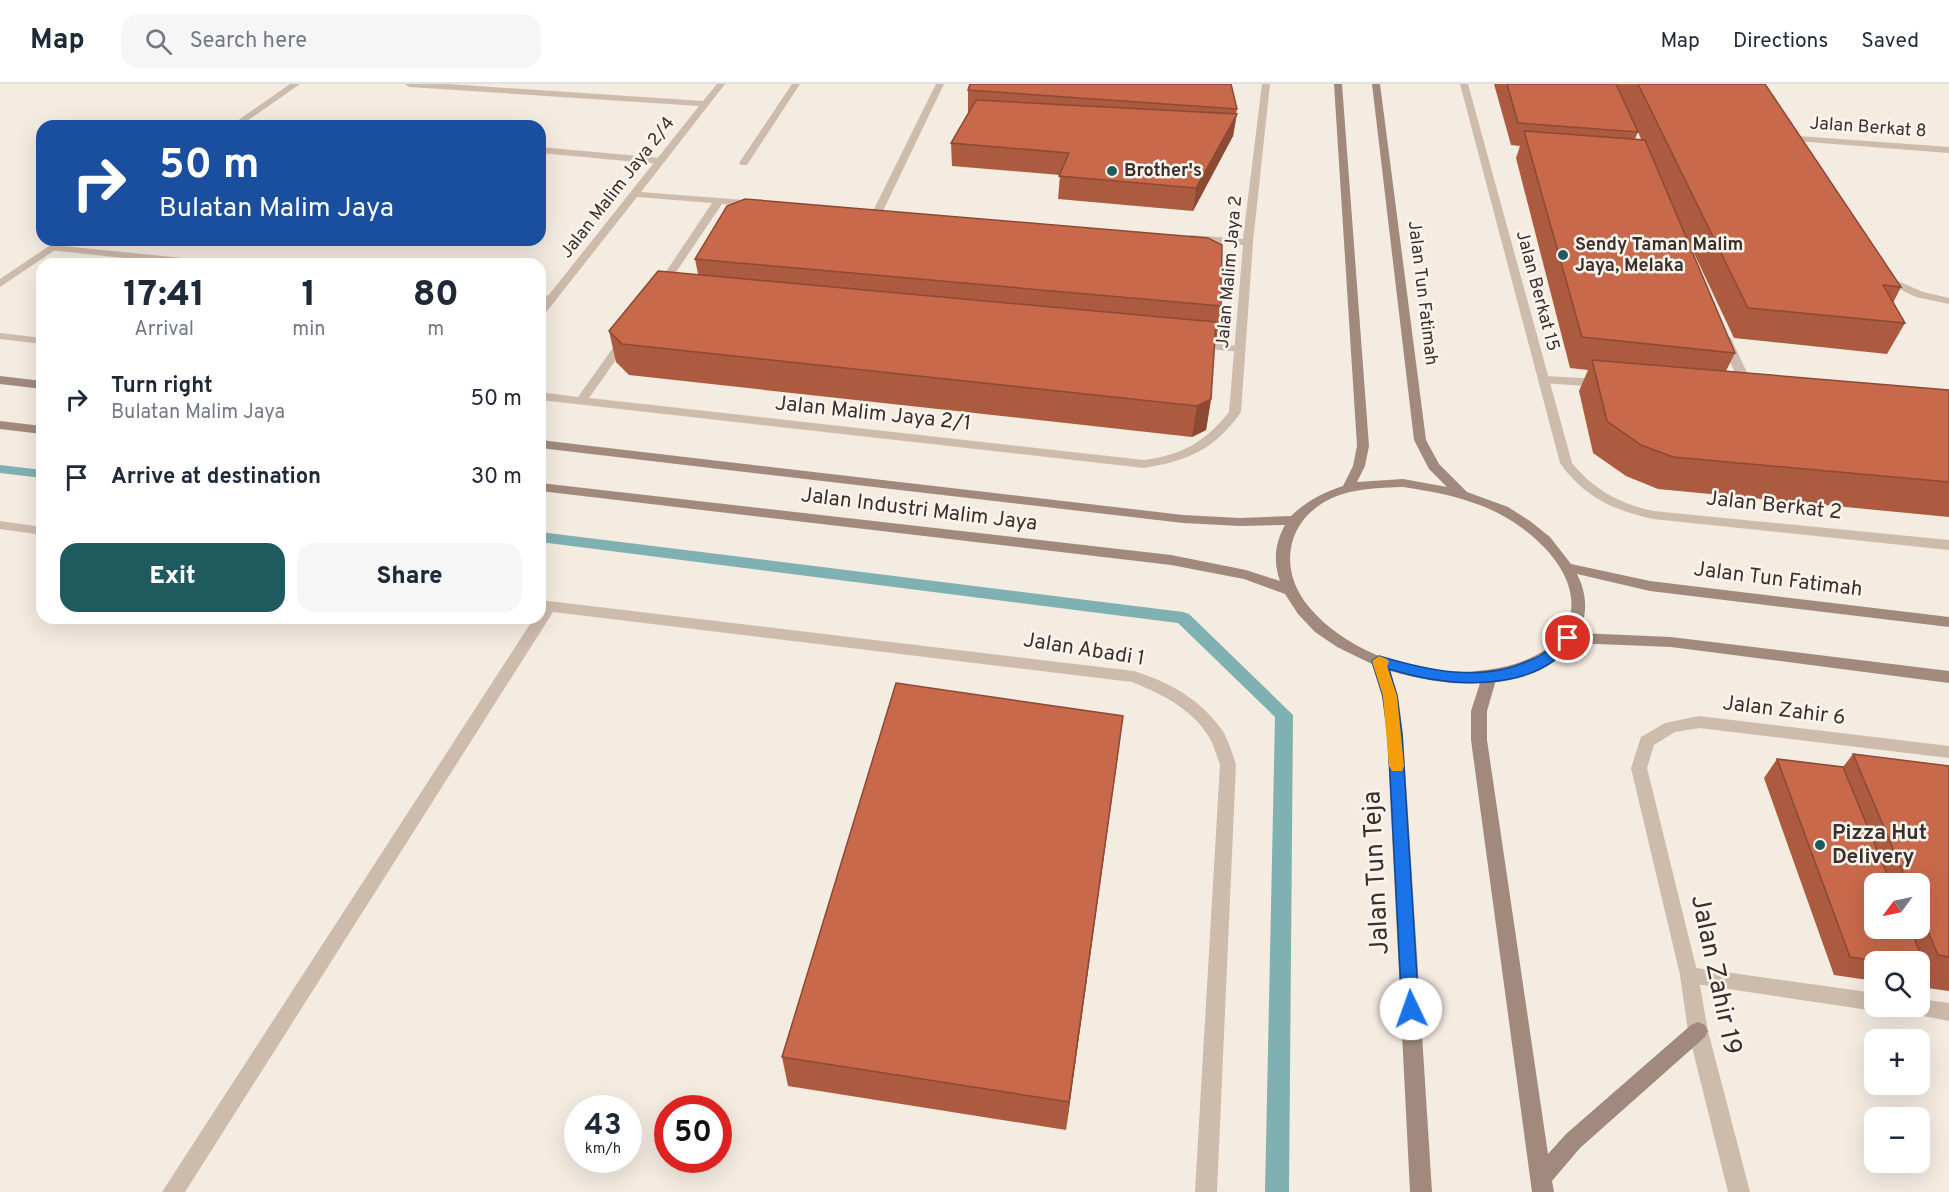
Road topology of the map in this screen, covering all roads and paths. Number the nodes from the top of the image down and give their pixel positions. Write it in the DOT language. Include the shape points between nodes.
graph roads {
  1 [pos="297,84"];
  2 [pos="409,84"];
  3 [pos="721,84"];
  4 [pos="796,84"];
  5 [pos="940,84"];
  6 [pos="1266,84"];
  7 [pos="1338,84"];
  8 [pos="1376,84"];
  9 [pos="1464,84"];
  10 [pos="705,105"];
  11 [pos="243,120"];
  12 [pos="1792,148"];
  13 [pos="1949,150"];
  14 [pos="546,151"];
  15 [pos="660,161"];
  16 [pos="744,163"];
  17 [pos="634,194"];
  18 [pos="719,201"];
  19 [pos="764,205"];
  20 [pos="888,214"];
  21 [pos="1178,237"];
  22 [pos="1248,242"];
  23 [pos="56,246"];
  24 [pos="53,248"];
  25 [pos="38,258"];
  26 [pos="152,258"];
  27 [pos="36,260"];
  28 [pos="1879,273"];
  29 [pos="0,284"];
  30 [pos="546,298"];
  31 [pos="659,299"];
  32 [pos="1949,301"];
  33 [pos="633,326"];
  34 [pos="1721,329"];
  35 [pos="0,336"];
  36 [pos="36,339"];
  37 [pos="1181,344"];
  38 [pos="1240,349"];
  39 [pos="0,380"];
  40 [pos="1544,380"];
  41 [pos="36,384"];
  42 [pos="1613,384"];
  43 [pos="1750,393"];
  44 [pos="546,397"];
  45 [pos="581,401"];
  46 [pos="0,425"];
  47 [pos="36,429"];
  48 [pos="546,445"];
  49 [pos="1199,448"];
  50 [pos="1348,488"];
  51 [pos="546,489"];
  52 [pos="1461,494"];
  53 [pos="1598,496"];
  54 [pos="1293,520"];
  55 [pos="0,525"];
  56 [pos="36,530"];
  57 [pos="1949,545"];
  58 [pos="1569,568"];
  59 [pos="1290,590"];
  60 [pos="546,606"];
  61 [pos="1949,622"];
  62 [pos="533,624"];
  63 [pos="1568,638"];
  64 [pos="1379,661"];
  65 [pos="1489,677"];
  66 [pos="1949,677"];
  67 [pos="1949,752"];
  68 [pos="1639,768"];
  69 [pos="1689,975"];
  70 [pos="1864,1000"];
  71 [pos="1930,1009"];
  72 [pos="1949,1012"];
  73 [pos="1698,1031"];
  74 [pos="1542,1185"];
  75 [pos="173,1192"];
  76 [pos="1206,1192"];
  77 [pos="1421,1192"];
  78 [pos="1739,1192"];
  1 -- 11 [label="street"];
  2 -- 10 [label="street"];
  3 -- 10 [label="street, Jalan Malim Jaya 2/4"];
  4 -- 16 [label="street"];
  5 -- 20 [label="street" via="871,213"];
  6 -- 22 [label="street, Jalan Malim Jaya 2"];
  7 -- 50 [label="main road" via="1363,446"];
  8 -- 52 [label="main road, Jalan Tun Fatimah" via="1420,440 1434,466"];
  9 -- 40 [label="street, Jalan Berkat 15"];
  10 -- 15 [label="street, Jalan Malim Jaya 2/4"];
  12 -- 13 [label="street, Jalan Berkat 8" via="1782,133"];
  14 -- 15 [label="street"];
  15 -- 17 [label="street, Jalan Malim Jaya 2/4"];
  17 -- 18 [label="street"];
  17 -- 30 [label="street, Jalan Malim Jaya 2/4"];
  18 -- 19 [label="street"];
  18 -- 31 [label="street"];
  21 -- 22 [label="street"];
  22 -- 38 [label="street, Jalan Malim Jaya 2"];
  23 -- 24 [label="street"];
  24 -- 25 [label="street"];
  24 -- 26 [label="street"];
  27 -- 29 [label="street"];
  28 -- 32 [label="street" via="1920,295"];
  33 -- 45 [label="street"];
  34 -- 43 [label="street"];
  35 -- 36 [label="street"];
  37 -- 38 [label="street"];
  38 -- 49 [label="street, Jalan Malim Jaya 2" via="1235,412"];
  39 -- 41 [label="main road"];
  40 -- 42 [label="street"];
  40 -- 53 [label="street, Jalan Berkat 15" via="1566,463 1578,480"];
  44 -- 45 [label="street, Jalan Malim Jaya 2/1"];
  45 -- 49 [label="street, Jalan Malim Jaya 2/1" via="1144,464 1171,460"];
  46 -- 47 [label="main road"];
  48 -- 54 [label="main road, Jalan Industri Malim Jaya" via="1183,519"];
  50 -- 52 [label="main road" via="1403,483"];
  50 -- 54 [label="main road" via="1316,501"];
  51 -- 59 [label="main road, Jalan Industri Malim Jaya" via="1171,560 1245,575"];
  52 -- 58 [label="main road" via="1488,503 1535,531"];
  53 -- 57 [label="street, Jalan Berkat 2" via="1618,507 1653,514"];
  54 -- 59 [label="main road" via="1280,553 1282,572"];
  55 -- 56 [label="street"];
  58 -- 61 [label="main road, Jalan Tun Fatimah" via="1650,586"];
  58 -- 63 [label="main road" via="1578,592 1578,616"];
  59 -- 64 [label="main road" via="1323,630"];
  60 -- 76 [label="street, Jalan Abadi 1" via="1134,677 1168,690 1194,709 1216,734 1228,764"];
  62 -- 75 [label="street"];
  63 -- 65 [label="main road" via="1550,656 1523,669"];
  63 -- 66 [label="main road" via="1671,642"];
  64 -- 65 [label="main road" via="1452,678"];
  64 -- 77 [label="main road, Jalan Tun Teja" via="1390,696 1395,735"];
  65 -- 74 [label="main road" via="1479,711 1479,740"];
  67 -- 68 [label="street, Jalan Zahir 6" via="1699,722 1671,727 1647,741"];
  68 -- 69 [label="street, Jalan Zahir 19"];
  69 -- 70 [label="street"];
  69 -- 73 [label="street, Jalan Zahir 19"];
  71 -- 72 [label="street"];
  73 -- 74 [label="main road" via="1573,1141"];
  73 -- 78 [label="street, Jalan Zahir 19"];
}
